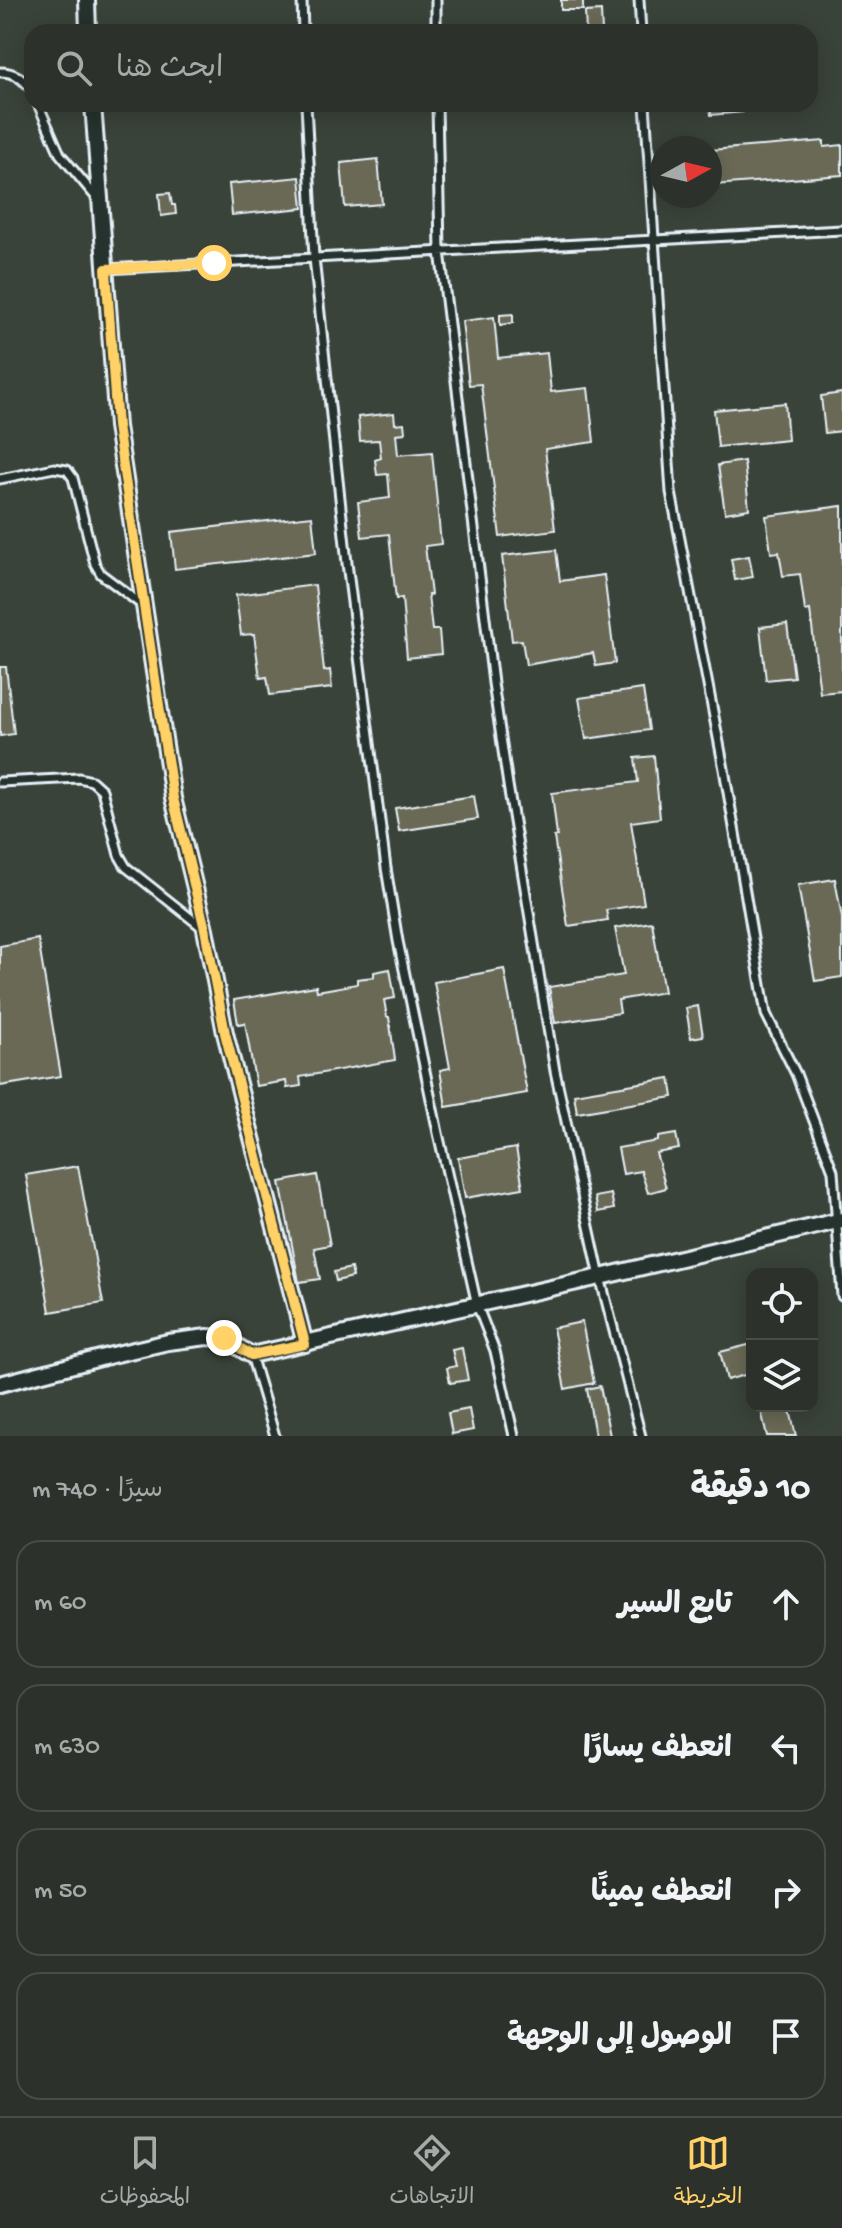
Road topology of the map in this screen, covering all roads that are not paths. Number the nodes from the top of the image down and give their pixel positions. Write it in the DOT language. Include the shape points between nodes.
graph roads {
  1 [pos="87,0"];
  2 [pos="302,0"];
  3 [pos="436,0"];
  4 [pos="639,0"];
  5 [pos="88,24"];
  6 [pos="303,24"];
  7 [pos="436,24"];
  8 [pos="640,24"];
  9 [pos="0,72"];
  10 [pos="24,79"];
  11 [pos="42,112"];
  12 [pos="94,112"];
  13 [pos="306,112"];
  14 [pos="437,112"];
  15 [pos="645,112"];
  16 [pos="101,202"];
  17 [pos="842,230"];
  18 [pos="653,240"];
  19 [pos="440,251"];
  20 [pos="314,258"];
  21 [pos="106,269"];
  22 [pos="0,479"];
  23 [pos="144,606"];
  24 [pos="0,782"];
  25 [pos="205,929"];
  26 [pos="840,1221"];
  27 [pos="600,1277"];
  28 [pos="842,1296"];
  29 [pos="477,1305"];
  30 [pos="305,1344"];
  31 [pos="251,1355"];
  32 [pos="0,1384"];
  33 [pos="275,1436"];
  34 [pos="514,1436"];
  35 [pos="641,1436"];
  1 -- 5 [label="street"];
  2 -- 6 [label="lane"];
  3 -- 7 [label="lane"];
  4 -- 8 [label="lane"];
  9 -- 10 [label="lane"];
  11 -- 16 [label="lane" via="60,154"];
  12 -- 16 [label="street"];
  13 -- 20 [label="lane"];
  14 -- 19 [label="lane"];
  15 -- 18 [label="lane"];
  16 -- 21 [label="street"];
  17 -- 18 [label="lane"];
  18 -- 19 [label="lane"];
  18 -- 26 [label="lane" via="671,492 766,1014 796,1074 833,1171"];
  19 -- 20 [label="lane"];
  19 -- 27 [label="lane" via="508,785 555,1071"];
  20 -- 21 [label="lane"];
  20 -- 29 [label="lane" via="386,868"];
  21 -- 23 [label="street" via="117,426"];
  22 -- 23 [label="lane" via="67,470 95,564"];
  23 -- 25 [label="street" via="173,798"];
  24 -- 25 [label="lane" via="92,781 102,790 126,867"];
  25 -- 30 [label="street" via="225,1033"];
  26 -- 27 [label="street"];
  26 -- 28 [label="lane"];
  27 -- 29 [label="street"];
  27 -- 35 [label="lane"];
  29 -- 30 [label="street"];
  29 -- 34 [label="lane" via="495,1351"];
  30 -- 31 [label="street"];
  31 -- 32 [label="street" via="224,1338 207,1337 140,1348"];
  31 -- 33 [label="lane"];
}
